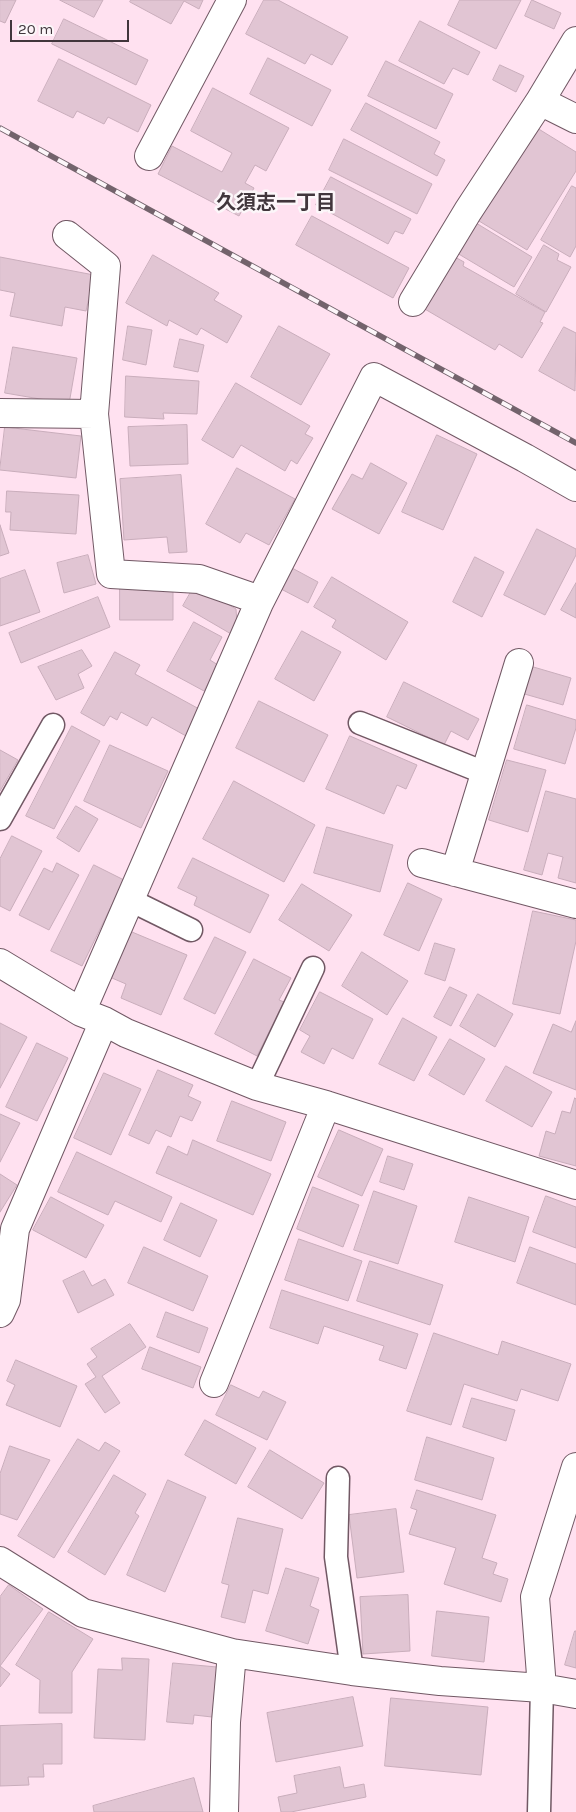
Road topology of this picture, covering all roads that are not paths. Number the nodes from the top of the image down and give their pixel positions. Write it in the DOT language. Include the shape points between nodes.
graph roads {
  1 [pos="232,0"];
  2 [pos="576,41"];
  3 [pos="540,101"];
  4 [pos="576,119"];
  5 [pos="149,156"];
  6 [pos="67,235"];
  7 [pos="414,302"];
  8 [pos="0,413"];
  9 [pos="94,414"];
  10 [pos="576,488"];
  11 [pos="259,602"];
  12 [pos="519,663"];
  13 [pos="360,723"];
  14 [pos="53,725"];
  15 [pos="485,772"];
  16 [pos="0,819"];
  17 [pos="422,863"];
  18 [pos="455,872"];
  19 [pos="130,900"];
  20 [pos="576,904"];
  21 [pos="191,930"];
  22 [pos="0,963"];
  23 [pos="313,968"];
  24 [pos="92,1016"];
  25 [pos="257,1086"];
  26 [pos="326,1105"];
  27 [pos="576,1185"];
  28 [pos="0,1313"];
  29 [pos="214,1384"];
  30 [pos="576,1467"];
  31 [pos="338,1478"];
  32 [pos="0,1560"];
  33 [pos="232,1653"];
  34 [pos="352,1671"];
  35 [pos="542,1688"];
  36 [pos="576,1694"];
  37 [pos="224,1812"];
  38 [pos="539,1812"];
  1 -- 5 [label="street"];
  2 -- 3 [label="street"];
  3 -- 4 [label="street"];
  3 -- 7 [label="street" via="468,210"];
  6 -- 9 [label="street" via="106,266"];
  8 -- 9 [label="street"];
  9 -- 11 [label="street" via="111,574 199,578"];
  10 -- 11 [label="street" via="374,377"];
  11 -- 19 [label="street"];
  12 -- 15 [label="street"];
  13 -- 15 [label="lane"];
  14 -- 16 [label="lane"];
  15 -- 18 [label="street"];
  17 -- 18 [label="street"];
  18 -- 20 [label="street"];
  19 -- 21 [label="lane"];
  19 -- 24 [label="street"];
  22 -- 24 [label="street"];
  23 -- 25 [label="lane"];
  24 -- 25 [label="street"];
  24 -- 28 [label="street" via="15,1229 6,1300"];
  25 -- 26 [label="street"];
  26 -- 27 [label="street"];
  26 -- 29 [label="street"];
  30 -- 35 [label="street" via="535,1597"];
  31 -- 34 [label="lane" via="336,1557"];
  32 -- 33 [label="street" via="82,1613"];
  33 -- 34 [label="street"];
  33 -- 37 [label="street" via="226,1722"];
  34 -- 35 [label="street"];
  35 -- 36 [label="street"];
  35 -- 38 [label="lane"];
}
